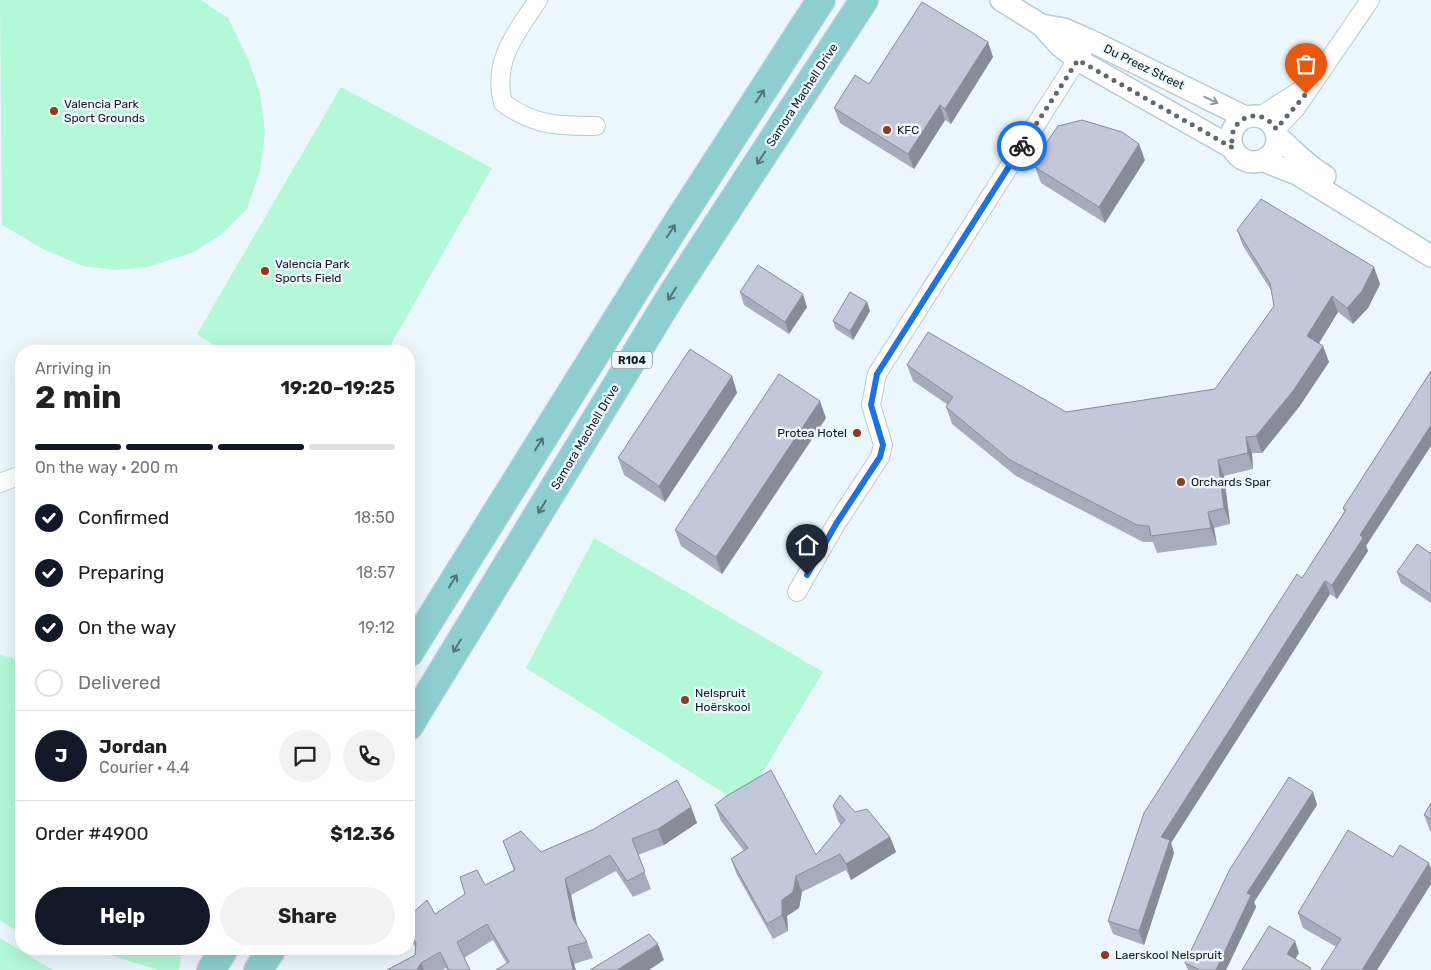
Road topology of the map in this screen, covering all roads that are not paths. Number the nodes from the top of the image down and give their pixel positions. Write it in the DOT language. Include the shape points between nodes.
graph roads {
  1 [pos="538,0"];
  2 [pos="808,0"];
  3 [pos="821,0"];
  4 [pos="864,0"];
  5 [pos="1001,0"];
  6 [pos="1370,0"];
  7 [pos="1041,25"];
  8 [pos="1089,40"];
  9 [pos="1078,60"];
  10 [pos="777,70"];
  11 [pos="1316,81"];
  12 [pos="1252,116"];
  13 [pos="596,126"];
  14 [pos="1277,133"];
  15 [pos="1233,148"];
  16 [pos="1264,161"];
  17 [pos="1431,239"];
  18 [pos="1431,256"];
  19 [pos="15,477"];
  20 [pos="0,483"];
  21 [pos="797,592"];
  22 [pos="415,643"];
  23 [pos="415,716"];
  24 [pos="220,955"];
  25 [pos="268,955"];
  26 [pos="211,970"];
  27 [pos="258,970"];
  1 -- 13 [label="street" via="501,64 499,88 504,103 535,122"];
  2 -- 10 [label="main road"];
  3 -- 10 [label="main road, R104"];
  4 -- 23 [label="main road, Samora Machell Drive / R104, one-way" via="673,293"];
  5 -- 7 [label="street, Du Preez Street"];
  6 -- 11 [label="street"];
  7 -- 8 [label="street, Du Preez Street" via="1064,29"];
  7 -- 9 [label="street, Du Preez Street"];
  8 -- 9 [label="street"];
  8 -- 12 [label="street, Du Preez Street, one-way"];
  9 -- 15 [label="street, Du Preez Street"];
  9 -- 21 [label="street" via="877,374 871,405 883,445 880,457"];
  22 -- 10 [label="main road, R104, one-way" via="672,231"];
  11 -- 12 [label="street"];
  11 -- 14 [label="street"];
  12 -- 14 [label="street" via="1272,123"];
  12 -- 15 [label="street" via="1234,127"];
  14 -- 16 [label="street" via="1275,151"];
  14 -- 17 [label="street" via="1305,164"];
  15 -- 16 [label="street" via="1244,160"];
  16 -- 18 [label="street" via="1297,174"];
  19 -- 20 [label="street"];
  24 -- 26 [label="main road"];
  25 -- 27 [label="main road"];
}
